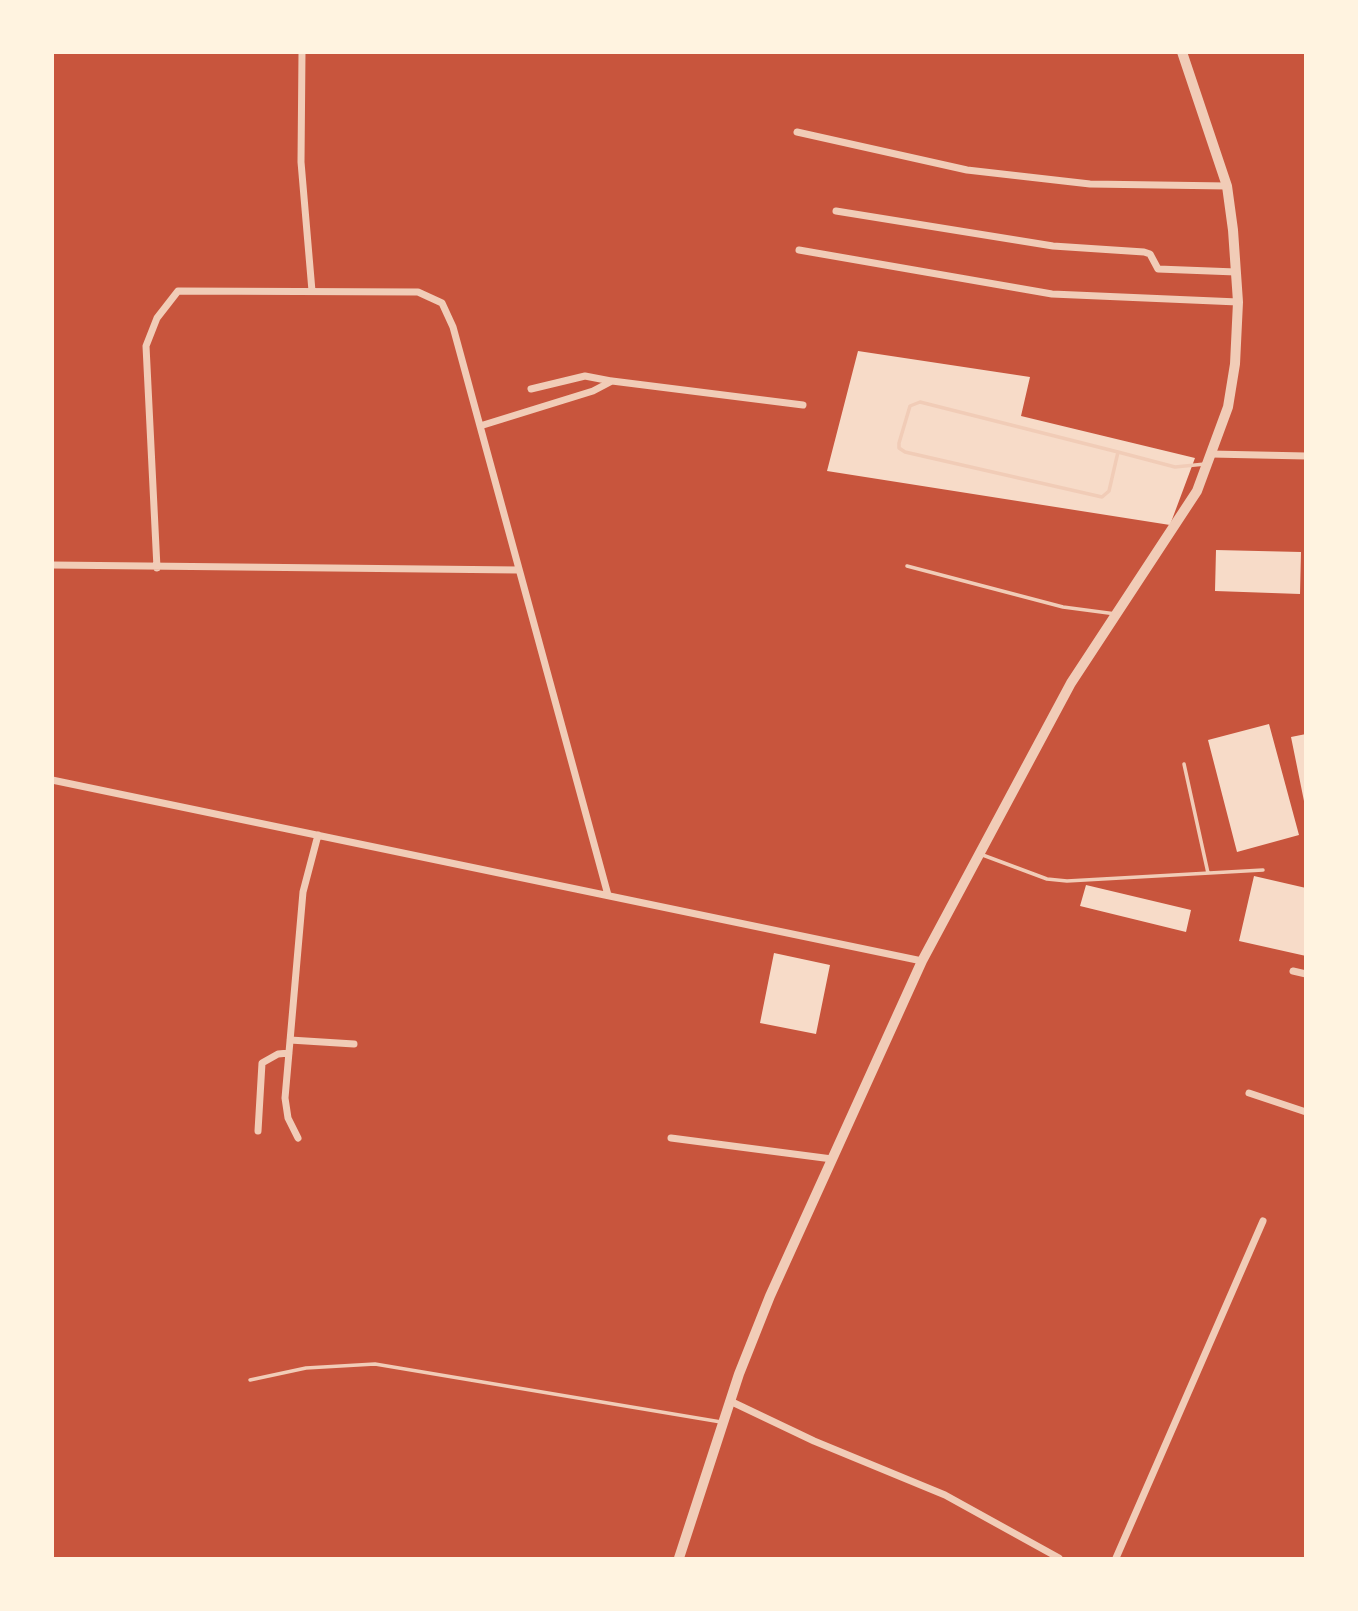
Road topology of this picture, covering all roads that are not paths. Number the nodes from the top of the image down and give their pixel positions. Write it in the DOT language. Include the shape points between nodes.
graph roads {
  1 [pos="302,52"];
  2 [pos="1182,52"];
  3 [pos="797,132"];
  4 [pos="1227,186"];
  5 [pos="836,211"];
  6 [pos="799,250"];
  7 [pos="1236,272"];
  8 [pos="312,290"];
  9 [pos="1238,302"];
  10 [pos="612,381"];
  11 [pos="531,389"];
  12 [pos="803,405"];
  13 [pos="480,426"];
  14 [pos="1118,452"];
  15 [pos="1306,456"];
  16 [pos="1210,459"];
  17 [pos="52,565"];
  18 [pos="906,566"];
  19 [pos="157,568"];
  20 [pos="518,570"];
  21 [pos="1118,614"];
  22 [pos="1185,764"];
  23 [pos="52,780"];
  24 [pos="318,835"];
  25 [pos="978,853"];
  26 [pos="1263,870"];
  27 [pos="1208,873"];
  28 [pos="608,895"];
  29 [pos="922,961"];
  30 [pos="1293,971"];
  31 [pos="1306,974"];
  32 [pos="290,1040"];
  33 [pos="354,1044"];
  34 [pos="289,1053"];
  35 [pos="1249,1093"];
  36 [pos="1306,1112"];
  37 [pos="258,1131"];
  38 [pos="298,1138"];
  39 [pos="671,1138"];
  40 [pos="832,1159"];
  41 [pos="1264,1221"];
  42 [pos="250,1380"];
  43 [pos="730,1401"];
  44 [pos="723,1423"];
  45 [pos="679,1559"];
  46 [pos="1059,1559"];
  47 [pos="1116,1559"];
  1 -- 8 [label="street" via="301,162"];
  2 -- 4 [label="street"];
  3 -- 4 [label="street" via="967,170 1090,184"];
  4 -- 7 [label="street"];
  5 -- 7 [label="street" via="1054,246 1144,252 1158,269"];
  6 -- 9 [label="street" via="1052,294"];
  7 -- 9 [label="street"];
  8 -- 13 [label="street" via="418,292 442,303"];
  8 -- 19 [label="street" via="178,291 157,318 146,346"];
  9 -- 16 [label="street" via="1228,407"];
  10 -- 11 [label="street" via="585,376"];
  10 -- 12 [label="street"];
  10 -- 13 [label="street"];
  13 -- 20 [label="street"];
  14 -- 14 [label="lane" via="920,402 909,406 899,443 905,452 1102,497 1109,491"];
  14 -- 16 [label="lane" via="1175,467"];
  15 -- 16 [label="street"];
  16 -- 21 [label="street" via="1197,491"];
  17 -- 19 [label="street"];
  18 -- 21 [label="lane" via="1063,607"];
  19 -- 20 [label="street"];
  20 -- 28 [label="street"];
  21 -- 25 [label="street" via="1071,683"];
  22 -- 27 [label="lane"];
  23 -- 24 [label="street"];
  24 -- 28 [label="street"];
  24 -- 32 [label="street" via="303,892"];
  25 -- 27 [label="lane" via="1047,880"];
  25 -- 29 [label="street"];
  26 -- 27 [label="lane"];
  28 -- 29 [label="street"];
  29 -- 40 [label="street"];
  30 -- 31 [label="street"];
  32 -- 33 [label="street"];
  32 -- 34 [label="street"];
  34 -- 37 [label="street" via="262,1063"];
  34 -- 38 [label="street" via="285,1098"];
  35 -- 36 [label="street"];
  39 -- 40 [label="street"];
  40 -- 43 [label="street" via="770,1296"];
  41 -- 47 [label="street"];
  42 -- 44 [label="lane" via="306,1368 375,1364"];
  43 -- 44 [label="street"];
  43 -- 46 [label="street" via="946,1495"];
  44 -- 45 [label="street"];
}
